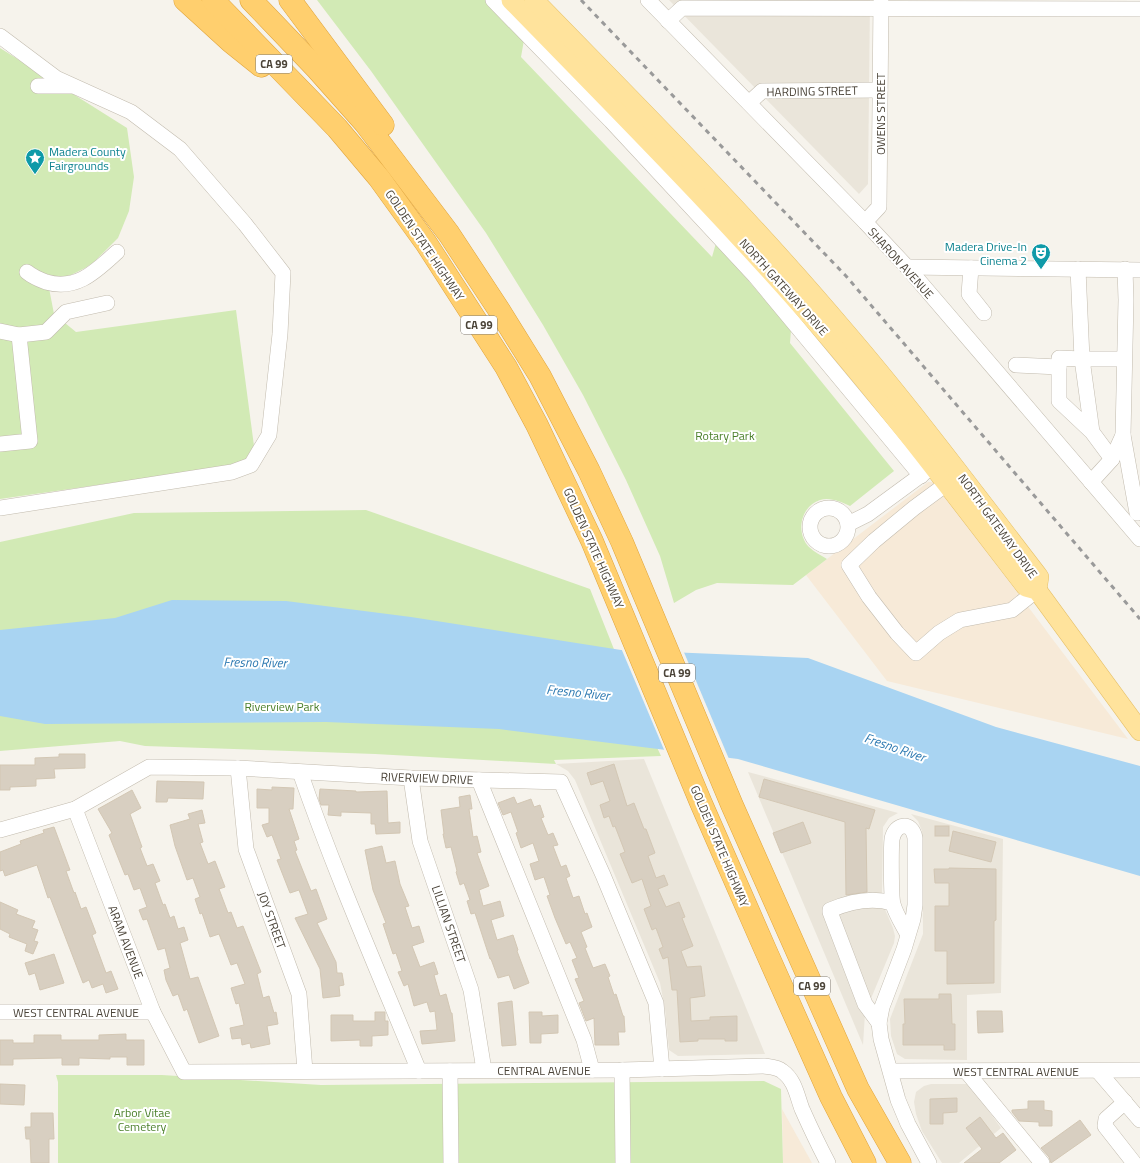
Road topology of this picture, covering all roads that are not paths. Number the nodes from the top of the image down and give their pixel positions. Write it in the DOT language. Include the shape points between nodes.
graph roads {
  1 [pos="185,0"];
  2 [pos="213,0"];
  3 [pos="252,0"];
  4 [pos="290,0"];
  5 [pos="493,0"];
  6 [pos="511,0"];
  7 [pos="534,0"];
  8 [pos="648,0"];
  9 [pos="880,4"];
  10 [pos="1140,9"];
  11 [pos="668,21"];
  12 [pos="0,36"];
  13 [pos="571,60"];
  14 [pos="38,86"];
  15 [pos="75,86"];
  16 [pos="880,90"];
  17 [pos="749,103"];
  18 [pos="337,128"];
  19 [pos="864,222"];
  20 [pos="449,234"];
  21 [pos="117,252"];
  22 [pos="766,265"];
  23 [pos="907,267"];
  24 [pos="971,268"];
  25 [pos="1078,269"];
  26 [pos="1125,269"];
  27 [pos="1140,270"];
  28 [pos="27,272"];
  29 [pos="73,284"];
  30 [pos="107,303"];
  31 [pos="78,309"];
  32 [pos="984,313"];
  33 [pos="0,331"];
  34 [pos="19,335"];
  35 [pos="1082,359"];
  36 [pos="1124,359"];
  37 [pos="1016,365"];
  38 [pos="1059,367"];
  39 [pos="1092,432"];
  40 [pos="1123,435"];
  41 [pos="0,444"];
  42 [pos="1112,459"];
  43 [pos="933,466"];
  44 [pos="953,479"];
  45 [pos="1091,482"];
  46 [pos="0,508"];
  47 [pos="1139,513"];
  48 [pos="1123,519"];
  49 [pos="848,524"];
  50 [pos="1140,539"];
  51 [pos="1037,590"];
  52 [pos="1140,731"];
  53 [pos="238,768"];
  54 [pos="300,772"];
  55 [pos="411,778"];
  56 [pos="479,780"];
  57 [pos="75,809"];
  58 [pos="0,830"];
  59 [pos="892,903"];
  60 [pos="908,935"];
  61 [pos="0,1012"];
  62 [pos="153,1012"];
  63 [pos="879,1023"];
  64 [pos="662,1069"];
  65 [pos="450,1070"];
  66 [pos="484,1070"];
  67 [pos="592,1070"];
  68 [pos="622,1070"];
  69 [pos="1140,1070"];
  70 [pos="305,1071"];
  71 [pos="418,1071"];
  72 [pos="891,1071"];
  73 [pos="966,1071"];
  74 [pos="1098,1071"];
  75 [pos="1125,1102"];
  76 [pos="1140,1120"];
  77 [pos="451,1163"];
  78 [pos="623,1163"];
  79 [pos="828,1163"];
  80 [pos="865,1163"];
  81 [pos="900,1163"];
  82 [pos="929,1163"];
  83 [pos="1042,1163"];
  84 [pos="1134,1163"];
  1 -- 18 [label="highway" via="230,42"];
  2 -- 18 [label="highway, GOLDEN STATE HIGHWAY / CA 99"];
  3 -- 20 [label="highway, GOLDEN STATE HIGHWAY / CA 99" via="365,123"];
  4 -- 20 [label="highway" via="384,125"];
  5 -- 13 [label="street"];
  6 -- 13 [label="main road, NORTH GATEWAY DRIVE"];
  7 -- 13 [label="main road, NORTH GATEWAY DRIVE"];
  8 -- 11 [label="street, SHARON AVENUE"];
  9 -- 10 [label="street"];
  9 -- 11 [label="street" via="682,8"];
  9 -- 16 [label="street, OWENS STREET"];
  11 -- 17 [label="street, SHARON AVENUE"];
  12 -- 15 [label="street" via="56,78"];
  13 -- 22 [label="street"];
  13 -- 22 [label="main road, NORTH GATEWAY DRIVE" via="720,193"];
  14 -- 15 [label="street"];
  15 -- 46 [label="street" via="131,112 180,149 245,224 283,273 280,334 269,435 251,465 232,472"];
  16 -- 17 [label="street, HARDING STREET" via="762,91"];
  16 -- 19 [label="street, OWENS STREET" via="879,207"];
  17 -- 19 [label="street, SHARON AVENUE"];
  18 -- 80 [label="highway, GOLDEN STATE HIGHWAY / CA 99" via="379,178 426,243 506,367 537,425 592,541 701,803 828,1090"];
  19 -- 23 [label="street, SHARON AVENUE"];
  20 -- 81 [label="highway, GOLDEN STATE HIGHWAY / CA 99" via="540,376 589,471 858,1089"];
  21 -- 29 [label="street" via="96,271"];
  22 -- 43 [label="street"];
  22 -- 43 [label="main road, NORTH GATEWAY DRIVE" via="844,329"];
  23 -- 24 [label="street"];
  23 -- 45 [label="street, SHARON AVENUE"];
  24 -- 25 [label="street"];
  24 -- 32 [label="street" via="969,294"];
  25 -- 26 [label="street"];
  25 -- 35 [label="street"];
  26 -- 27 [label="street"];
  26 -- 36 [label="street"];
  28 -- 29 [label="street" via="34,278 57,285"];
  29 -- 31 [label="street"];
  30 -- 31 [label="street"];
  31 -- 34 [label="street" via="66,312 46,332"];
  33 -- 34 [label="street"];
  34 -- 41 [label="street" via="30,441"];
  35 -- 36 [label="street"];
  35 -- 38 [label="street" via="1059,358"];
  35 -- 39 [label="street"];
  36 -- 40 [label="street"];
  37 -- 38 [label="street"];
  38 -- 39 [label="street" via="1059,401"];
  39 -- 42 [label="street"];
  40 -- 42 [label="street"];
  40 -- 47 [label="street"];
  42 -- 45 [label="street"];
  43 -- 44 [label="main road, NORTH GATEWAY DRIVE"];
  43 -- 49 [label="street" via="868,514"];
  44 -- 51 [label="main road, NORTH GATEWAY DRIVE" via="1039,577"];
  44 -- 51 [label="street" via="874,541 849,565 869,597 916,653 939,633 960,620 1012,610"];
  45 -- 48 [label="street, SHARON AVENUE"];
  47 -- 48 [label="street"];
  48 -- 50 [label="street, SHARON AVENUE"];
  51 -- 52 [label="main road, NORTH GATEWAY DRIVE"];
  53 -- 54 [label="street, RIVERVIEW DRIVE"];
  53 -- 57 [label="street, RIVERVIEW DRIVE" via="149,767"];
  53 -- 70 [label="street, JOY STREET" via="246,849 299,994"];
  54 -- 55 [label="street, RIVERVIEW DRIVE"];
  54 -- 71 [label="street"];
  55 -- 56 [label="street, RIVERVIEW DRIVE"];
  55 -- 66 [label="street, LILLIAN STREET" via="420,841 471,990"];
  56 -- 64 [label="street, RIVERVIEW DRIVE" via="561,782 656,1003"];
  56 -- 67 [label="street" via="584,1040"];
  57 -- 58 [label="street, RIVERVIEW DRIVE"];
  57 -- 62 [label="street, ARAM AVENUE"];
  59 -- 60 [label="street"];
  59 -- 60 [label="street" via="892,839 898,828 909,827 914,831 915,838 915,905"];
  59 -- 63 [label="street" via="854,902 830,910 865,1004"];
  60 -- 63 [label="street" via="882,1007"];
  61 -- 62 [label="street, WEST CENTRAL AVENUE"];
  62 -- 70 [label="street, ARAM AVENUE" via="184,1072"];
  63 -- 72 [label="street"];
  64 -- 68 [label="street, CENTRAL AVENUE"];
  64 -- 79 [label="street, CENTRAL AVENUE" via="764,1066 782,1070 796,1090"];
  65 -- 66 [label="street, CENTRAL AVENUE"];
  65 -- 71 [label="street, CENTRAL AVENUE"];
  65 -- 77 [label="street"];
  66 -- 67 [label="street, CENTRAL AVENUE"];
  67 -- 68 [label="street, CENTRAL AVENUE"];
  68 -- 78 [label="street"];
  69 -- 74 [label="street, WEST CENTRAL AVENUE"];
  70 -- 71 [label="street, CENTRAL AVENUE"];
  72 -- 73 [label="street, WEST CENTRAL AVENUE"];
  72 -- 82 [label="street" via="898,1100"];
  73 -- 74 [label="street, WEST CENTRAL AVENUE"];
  73 -- 83 [label="street"];
  74 -- 75 [label="street"];
  75 -- 76 [label="street"];
  75 -- 84 [label="street" via="1106,1119 1105,1126"];
}
